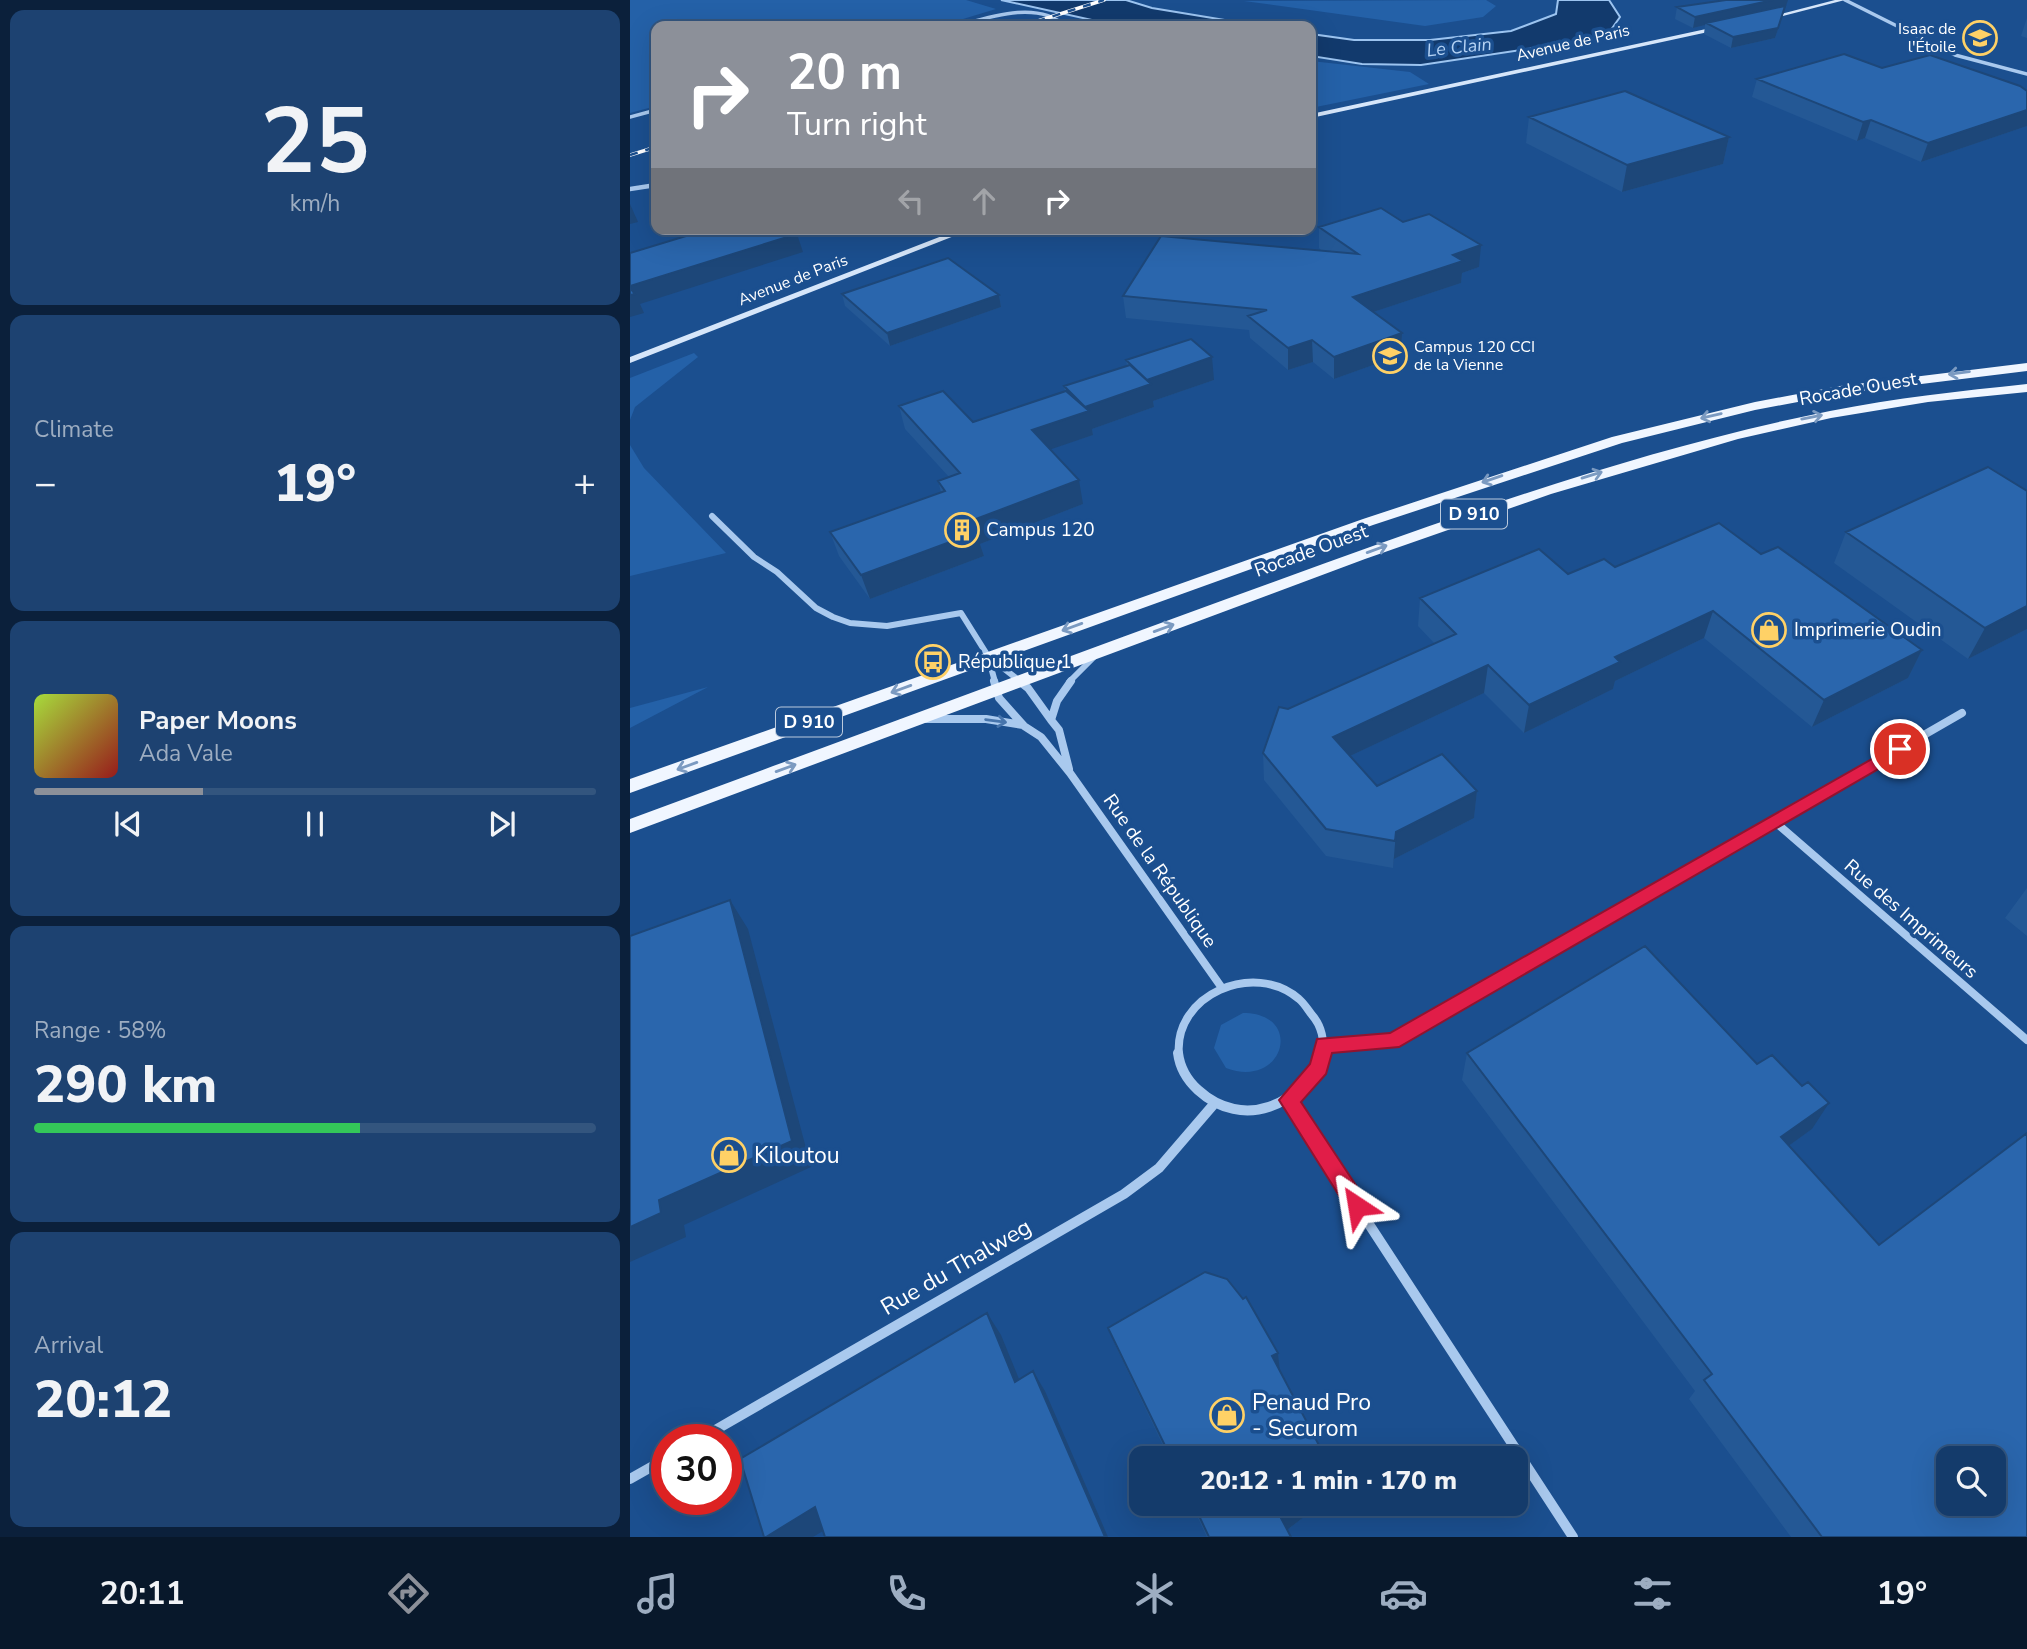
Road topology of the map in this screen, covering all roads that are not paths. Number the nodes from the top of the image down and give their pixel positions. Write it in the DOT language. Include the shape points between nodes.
graph roads {
  1 [pos="1843,0"];
  2 [pos="978,21"];
  3 [pos="1058,21"];
  4 [pos="1753,21"];
  5 [pos="1727,26"];
  6 [pos="2027,74"];
  7 [pos="651,111"];
  8 [pos="1316,115"];
  9 [pos="630,117"];
  10 [pos="651,185"];
  11 [pos="630,189"];
  12 [pos="953,235"];
  13 [pos="630,360"];
  14 [pos="2027,367"];
  15 [pos="2027,388"];
  16 [pos="712,516"];
  17 [pos="1100,651"];
  18 [pos="988,656"];
  19 [pos="1018,682"];
  20 [pos="996,690"];
  21 [pos="1962,713"];
  22 [pos="919,718"];
  23 [pos="1051,720"];
  24 [pos="1024,726"];
  25 [pos="1070,773"];
  26 [pos="630,786"];
  27 [pos="1774,821"];
  28 [pos="630,826"];
  29 [pos="1222,988"];
  30 [pos="2027,1040"];
  31 [pos="1324,1045"];
  32 [pos="1289,1100"];
  33 [pos="1214,1104"];
  34 [pos="726,1424"];
  35 [pos="651,1467"];
  36 [pos="630,1479"];
  37 [pos="1573,1537"];
  1 -- 4 [label="main road"];
  1 -- 6 [label="street" via="1955,55"];
  2 -- 3 [label="street" via="1020,11"];
  5 -- 8 [label="main road, Avenue de Paris"];
  7 -- 9 [label="street"];
  10 -- 11 [label="street"];
  12 -- 13 [label="main road, Avenue de Paris"];
  14 -- 18 [label="main road, D 910, one-way" via="1828,392 1689,420 1617,440"];
  17 -- 15 [label="main road, Rocade Ouest / D 910, one-way" via="1636,461 1858,408"];
  16 -- 18 [label="street" via="754,556 836,619 855,625 891,626 961,613"];
  17 -- 19 [label="main road, Rocade Ouest / D 910"];
  17 -- 23 [label="street" via="1055,701"];
  18 -- 19 [label="street, Rue de la République"];
  18 -- 20 [label="street, Rue de la République"];
  18 -- 26 [label="main road, D 910, one-way"];
  19 -- 20 [label="main road, Rocade Ouest / D 910"];
  19 -- 23 [label="street, Rue de la République" via="1028,688"];
  20 -- 22 [label="main road, Rocade Ouest / D 910"];
  20 -- 24 [label="street, Rue de la République"];
  21 -- 27 [label="street"];
  22 -- 24 [label="street, one-way" via="986,719"];
  28 -- 22 [label="main road, Rocade Ouest / D 910, one-way"];
  23 -- 25 [label="street, Rue de la République" via="1059,730"];
  24 -- 25 [label="street, Rue de la République" via="1041,737"];
  25 -- 29 [label="street, Rue de la République"];
  27 -- 30 [label="street, Rue des Imprimeurs"];
  27 -- 31 [label="street" via="1393,1041"];
  29 -- 31 [label="street" via="1255,982 1300,1000 1319,1023"];
  29 -- 33 [label="street" via="1202,998 1188,1016 1176,1053 1194,1090"];
  31 -- 32 [label="street" via="1319,1068"];
  32 -- 33 [label="street" via="1241,1112"];
  32 -- 37 [label="street"];
  33 -- 34 [label="street, Rue du Thalweg" via="1159,1168 1124,1194"];
  35 -- 36 [label="street"];
}
